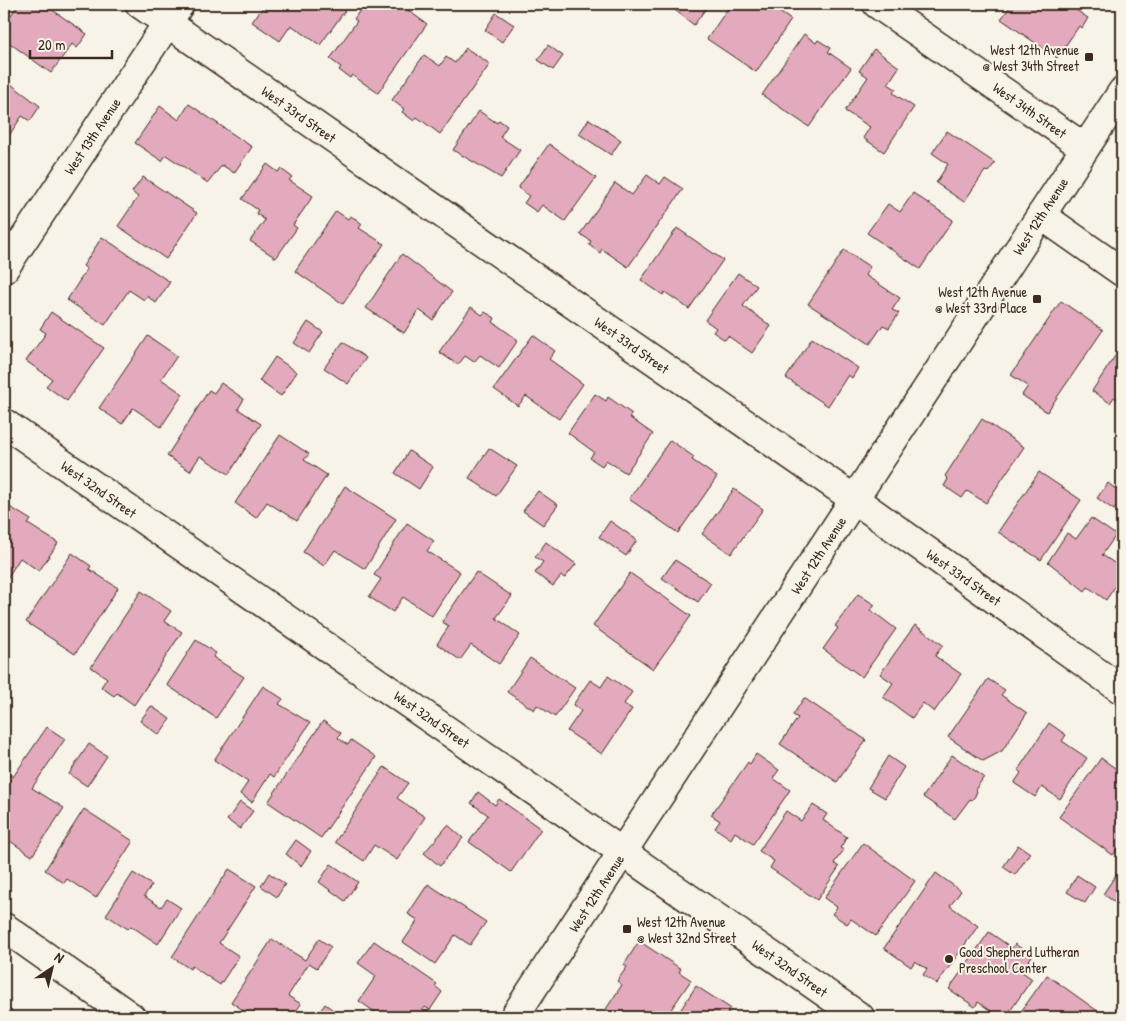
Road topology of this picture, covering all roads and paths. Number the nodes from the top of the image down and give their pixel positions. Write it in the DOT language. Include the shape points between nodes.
graph roads {
  1 [pos="140,4"];
  2 [pos="876,4"];
  3 [pos="174,13"];
  4 [pos="1122,92"];
  5 [pos="1085,148"];
  6 [pos="1041,215"];
  7 [pos="4,269"];
  8 [pos="1122,272"];
  9 [pos="4,423"];
  10 [pos="854,499"];
  11 [pos="1122,690"];
  12 [pos="623,852"];
  13 [pos="4,928"];
  14 [pos="131,1017"];
  15 [pos="514,1017"];
  16 [pos="860,1017"];
  1 -- 3 [label="street, West 33rd Street"];
  2 -- 5 [label="street, West 34th Street"];
  3 -- 7 [label="street, West 13th Avenue"];
  3 -- 10 [label="street, West 33rd Street"];
  4 -- 5 [label="street, West 12th Avenue"];
  5 -- 6 [label="street, West 12th Avenue"];
  6 -- 8 [label="street"];
  6 -- 10 [label="street, West 12th Avenue"];
  9 -- 12 [label="street, West 32nd Street"];
  10 -- 11 [label="street, West 33rd Street"];
  10 -- 12 [label="street, West 12th Avenue"];
  12 -- 15 [label="street, West 12th Avenue"];
  12 -- 16 [label="street, West 32nd Street"];
  13 -- 14 [label="street"];
}
